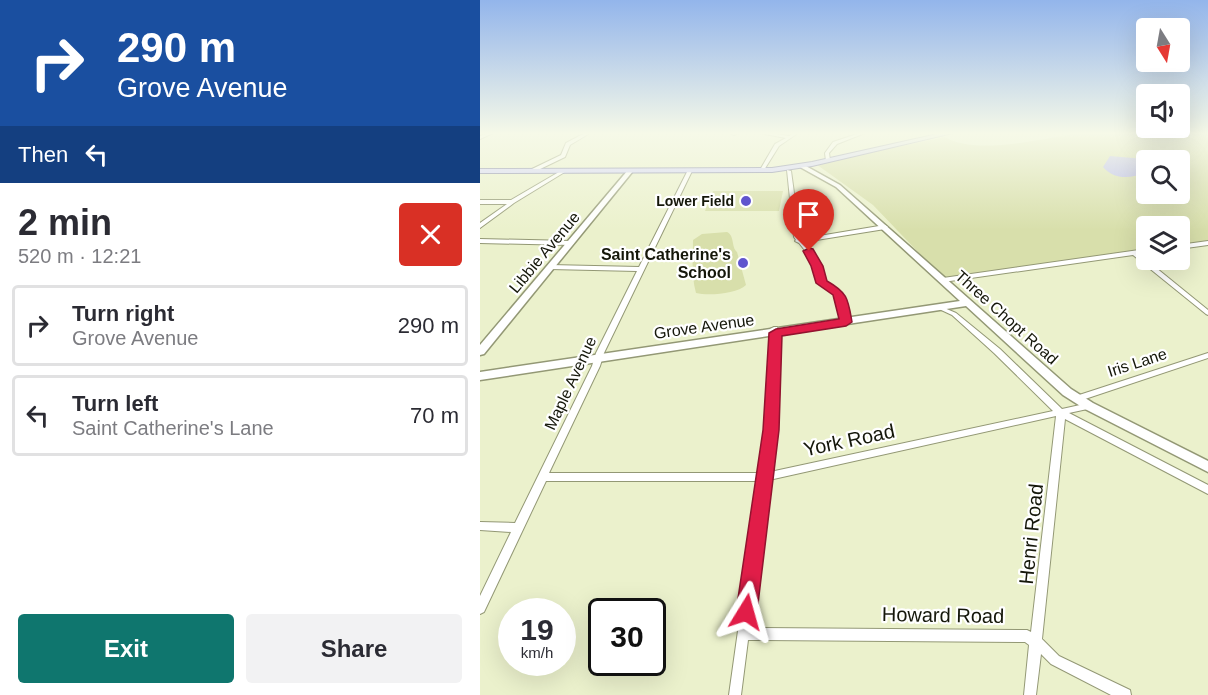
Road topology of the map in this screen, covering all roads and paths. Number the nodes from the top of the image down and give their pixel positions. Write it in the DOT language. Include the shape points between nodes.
graph roads {
  1 [pos="543,165"];
  2 [pos="765,165"];
  3 [pos="802,166"];
  4 [pos="534,170"];
  5 [pos="566,170"];
  6 [pos="762,170"];
  7 [pos="480,171"];
  8 [pos="630,171"];
  9 [pos="690,171"];
  10 [pos="789,171"];
  11 [pos="813,173"];
  12 [pos="480,202"];
  13 [pos="512,202"];
  14 [pos="480,226"];
  15 [pos="885,227"];
  16 [pos="480,241"];
  17 [pos="798,241"];
  18 [pos="571,243"];
  19 [pos="1205,243"];
  20 [pos="1190,245"];
  21 [pos="1208,248"];
  22 [pos="1134,252"];
  23 [pos="550,267"];
  24 [pos="640,269"];
  25 [pos="943,280"];
  26 [pos="966,302"];
  27 [pos="940,308"];
  28 [pos="1208,313"];
  29 [pos="845,320"];
  30 [pos="775,331"];
  31 [pos="480,352"];
  32 [pos="1208,355"];
  33 [pos="599,356"];
  34 [pos="480,371"];
  35 [pos="480,376"];
  36 [pos="1076,399"];
  37 [pos="1089,406"];
  38 [pos="1060,413"];
  39 [pos="1208,467"];
  40 [pos="542,477"];
  41 [pos="764,477"];
  42 [pos="1208,490"];
  43 [pos="480,526"];
  44 [pos="518,528"];
  45 [pos="480,608"];
  46 [pos="743,634"];
  47 [pos="1036,641"];
  48 [pos="735,695"];
  49 [pos="1030,695"];
  50 [pos="1125,695"];
  1 -- 4 [label="street"];
  2 -- 6 [label="street"];
  3 -- 6 [label="main road"];
  3 -- 11 [label="main road, Three Chopt Road"];
  4 -- 5 [label="main road"];
  4 -- 7 [label="main road"];
  5 -- 8 [label="main road"];
  5 -- 13 [label="street"];
  6 -- 9 [label="main road"];
  6 -- 10 [label="main road"];
  8 -- 9 [label="main road"];
  8 -- 18 [label="main road, Libbie Avenue"];
  9 -- 24 [label="street, Maple Avenue"];
  10 -- 11 [label="main road"];
  10 -- 17 [label="street"];
  11 -- 15 [label="main road, Three Chopt Road" via="838,186"];
  12 -- 13 [label="street"];
  13 -- 14 [label="street"];
  15 -- 17 [label="street"];
  15 -- 25 [label="main road, Three Chopt Road"];
  16 -- 18 [label="street"];
  17 -- 29 [label="street" via="810,253 822,283 839,294"];
  18 -- 23 [label="main road, Libbie Avenue"];
  19 -- 20 [label="street"];
  19 -- 21 [label="street"];
  22 -- 25 [label="street"];
  22 -- 28 [label="street"];
  23 -- 24 [label="street"];
  23 -- 31 [label="main road, Libbie Avenue"];
  24 -- 33 [label="street, Maple Avenue"];
  25 -- 26 [label="main road, Three Chopt Road"];
  26 -- 27 [label="main road, Grove Avenue"];
  26 -- 29 [label="main road, Grove Avenue"];
  26 -- 36 [label="main road, Three Chopt Road"];
  27 -- 29 [label="main road, Grove Avenue"];
  27 -- 38 [label="street" via="954,314 997,351"];
  29 -- 30 [label="main road, Grove Avenue"];
  30 -- 33 [label="main road, Grove Avenue"];
  30 -- 41 [label="street" via="771,430"];
  32 -- 36 [label="street, Iris Lane"];
  33 -- 34 [label="main road, Grove Avenue"];
  33 -- 35 [label="main road, Grove Avenue"];
  33 -- 40 [label="street, Maple Avenue"];
  36 -- 37 [label="main road, Three Chopt Road"];
  37 -- 38 [label="street, York Road"];
  37 -- 39 [label="main road, Three Chopt Road"];
  38 -- 41 [label="street, York Road"];
  38 -- 42 [label="street"];
  38 -- 47 [label="street, Henri Road"];
  40 -- 41 [label="street, York Road"];
  40 -- 44 [label="street, Maple Avenue"];
  41 -- 46 [label="street"];
  43 -- 44 [label="street"];
  44 -- 45 [label="street, Maple Avenue"];
  46 -- 47 [label="street, Howard Road" via="989,634 1027,636"];
  46 -- 48 [label="street"];
  47 -- 49 [label="street, Henri Road"];
  47 -- 50 [label="street" via="1055,660"];
}
